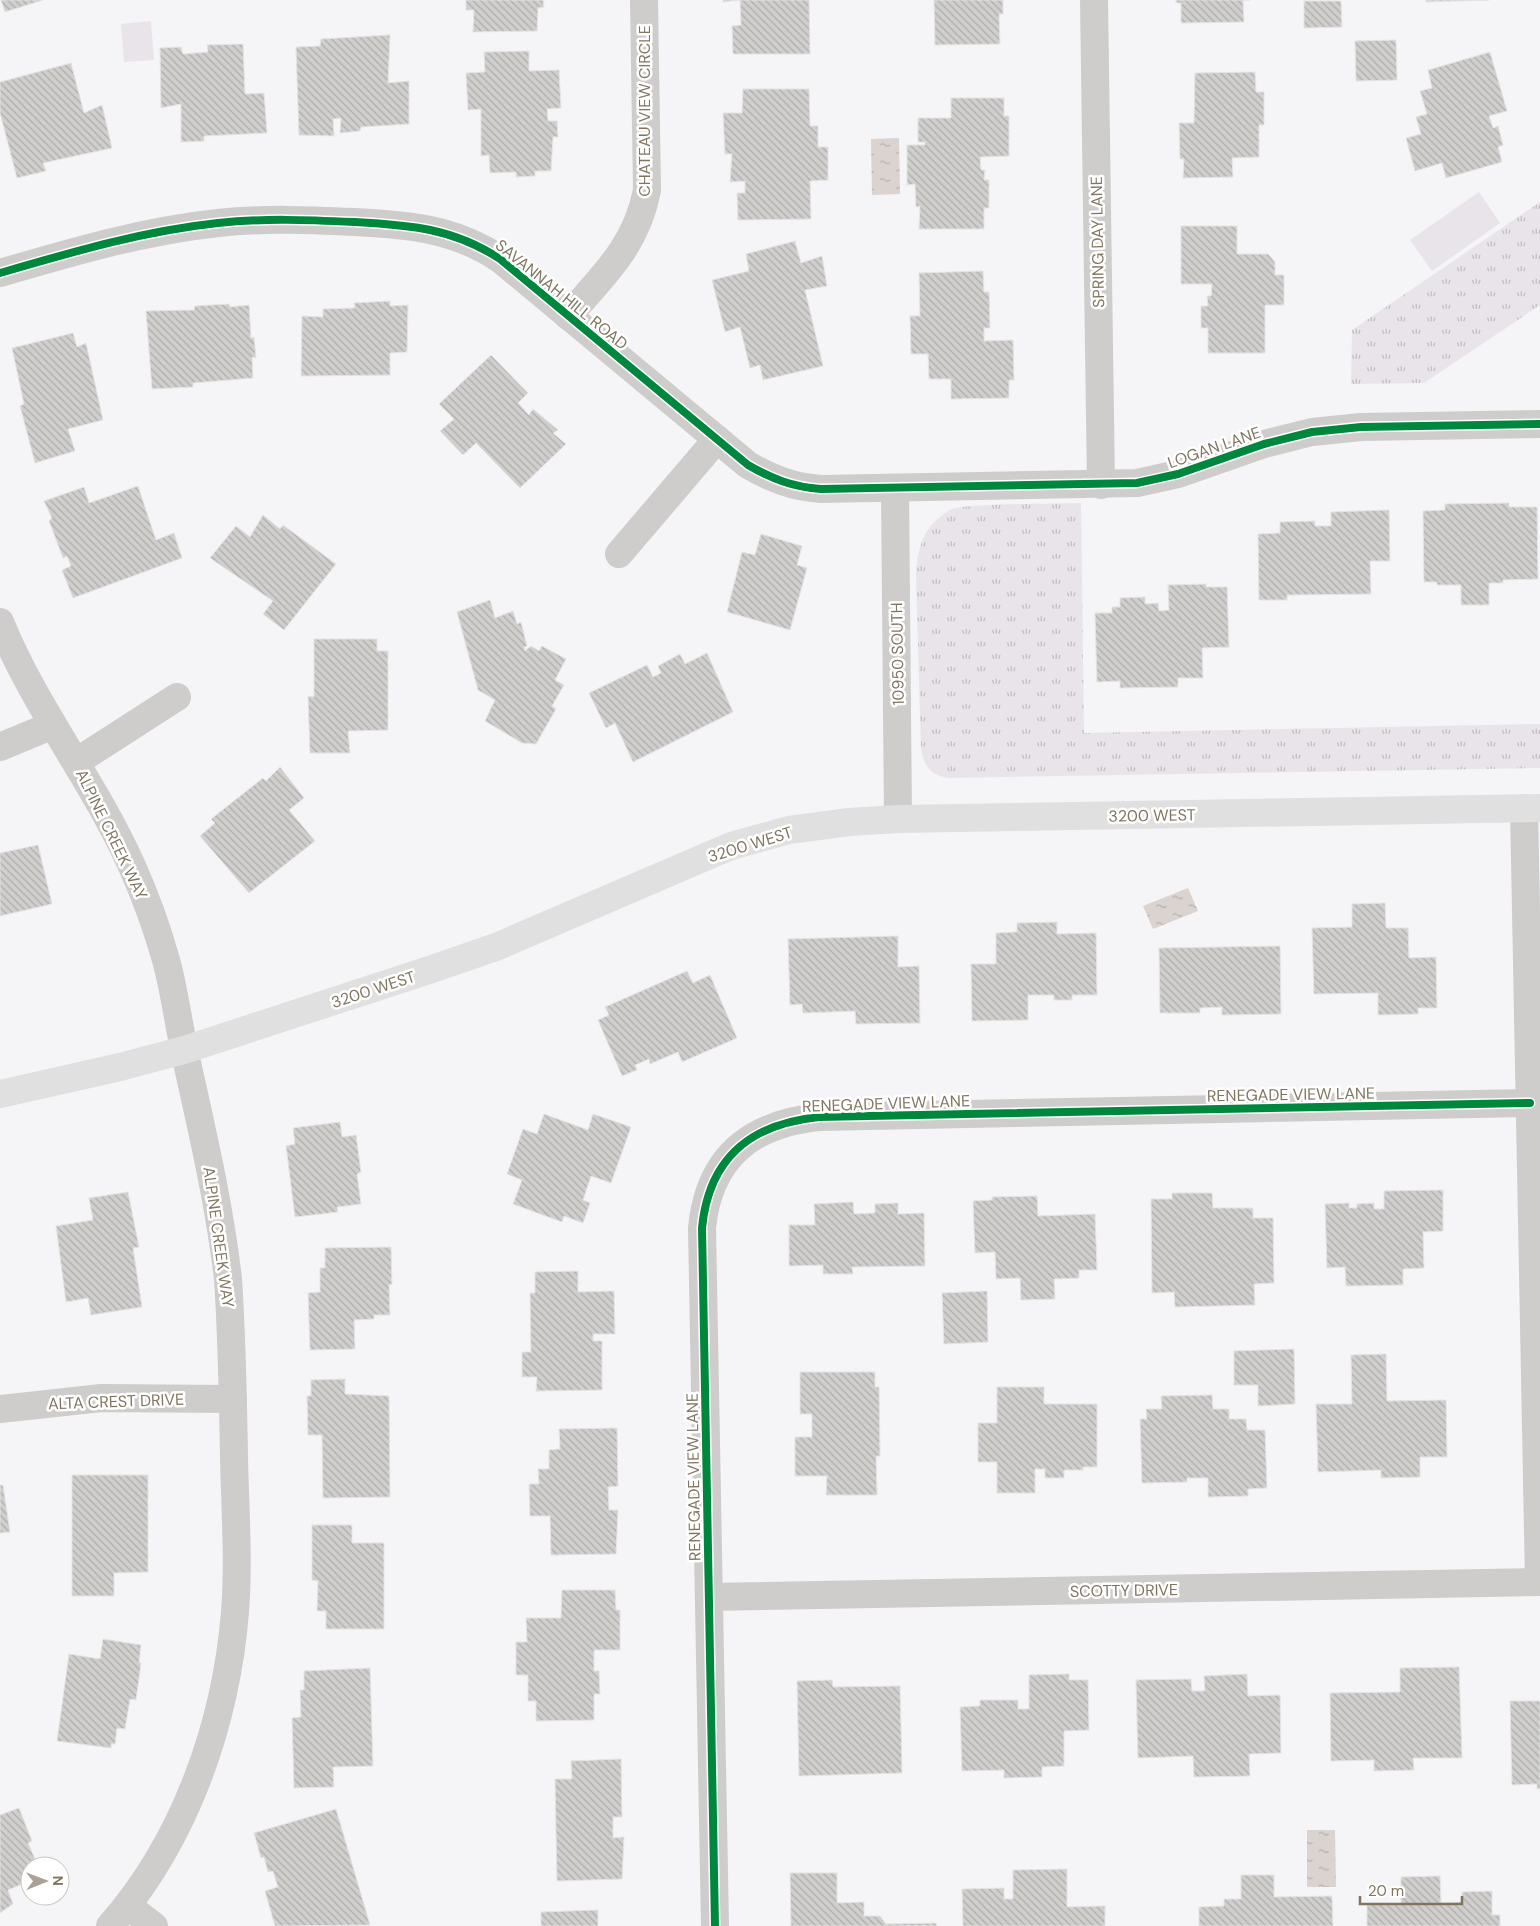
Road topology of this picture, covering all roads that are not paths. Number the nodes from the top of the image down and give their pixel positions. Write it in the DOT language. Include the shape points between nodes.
graph roads {
  1 [pos="644,0"];
  2 [pos="1094,0"];
  3 [pos="0,273"];
  4 [pos="568,316"];
  5 [pos="1540,424"];
  6 [pos="717,439"];
  7 [pos="1101,485"];
  8 [pos="895,488"];
  9 [pos="619,554"];
  10 [pos="0,622"];
  11 [pos="177,697"];
  12 [pos="52,726"];
  13 [pos="0,747"];
  14 [pos="76,762"];
  15 [pos="1532,808"];
  16 [pos="898,819"];
  17 [pos="184,1050"];
  18 [pos="0,1094"];
  19 [pos="1530,1103"];
  20 [pos="233,1399"];
  21 [pos="0,1409"];
  22 [pos="1540,1582"];
  23 [pos="708,1597"];
  24 [pos="128,1906"];
  25 [pos="110,1926"];
  26 [pos="154,1926"];
  27 [pos="715,1926"];
  1 -- 4 [label="street, CHATEAU VIEW CIRCLE" via="646,190 643,210 626,248"];
  2 -- 7 [label="street, SPRING DAY LANE"];
  3 -- 4 [label="street, SAVANNAH HILL ROAD" via="95,245 176,228 220,223 315,220 415,226 450,234 482,247"];
  4 -- 6 [label="street, SAVANNAH HILL ROAD"];
  5 -- 7 [label="street, LOGAN LANE" via="1336,428 1264,444 1160,480"];
  6 -- 8 [label="street, SAVANNAH HILL ROAD" via="748,465 783,483 821,489"];
  6 -- 9 [label="street"];
  7 -- 8 [label="street, LOGAN LANE"];
  8 -- 16 [label="street, 10950 SOUTH"];
  10 -- 12 [label="street, ALPINE CREEK WAY"];
  11 -- 14 [label="street"];
  12 -- 13 [label="street"];
  12 -- 14 [label="street, ALPINE CREEK WAY"];
  14 -- 17 [label="street, ALPINE CREEK WAY" via="131,864 149,909 166,961"];
  15 -- 16 [label="street, 3200 WEST"];
  15 -- 19 [label="street"];
  16 -- 17 [label="street, 3200 WEST" via="789,830 730,846 496,947"];
  17 -- 18 [label="street, 3200 WEST" via="128,1066"];
  17 -- 20 [label="street, ALPINE CREEK WAY" via="224,1242 231,1317"];
  19 -- 22 [label="street"];
  19 -- 23 [label="street, RENEGADE VIEW LANE" via="819,1117 773,1126 752,1137 720,1168 708,1193 702,1228"];
  20 -- 21 [label="street, ALTA CREST DRIVE" via="100,1398"];
  20 -- 24 [label="street, ALPINE CREEK WAY" via="237,1565 230,1655 222,1699 190,1796 174,1830"];
  22 -- 23 [label="street, SCOTTY DRIVE"];
  23 -- 27 [label="street, RENEGADE VIEW LANE"];
  24 -- 25 [label="street, ALPINE CREEK WAY"];
  24 -- 26 [label="street"];
}
